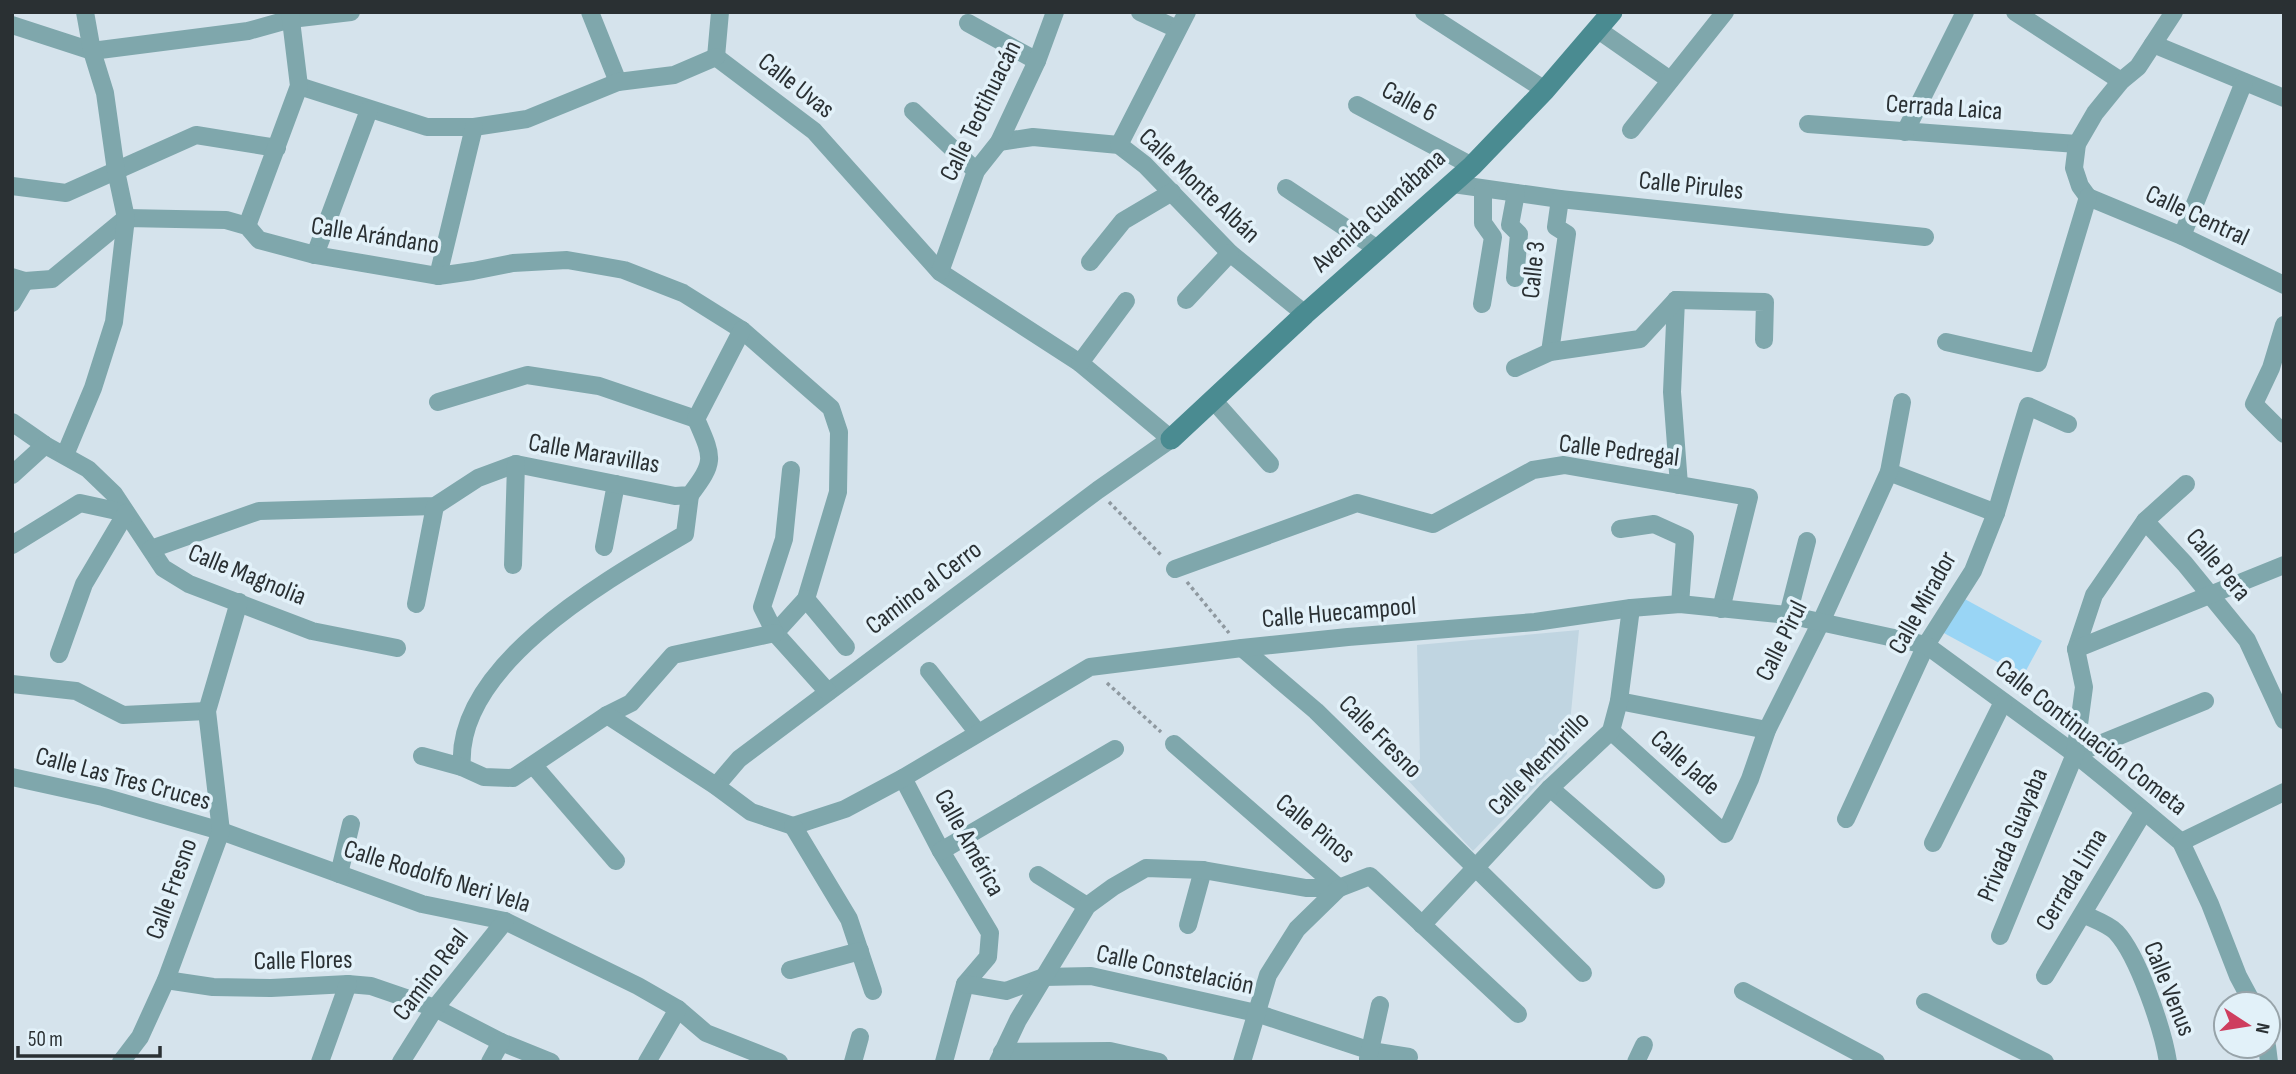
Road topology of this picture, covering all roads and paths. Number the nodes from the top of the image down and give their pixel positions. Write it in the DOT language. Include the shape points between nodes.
graph roads {
  1 [pos="85,12"];
  2 [pos="351,12"];
  3 [pos="590,12"];
  4 [pos="720,12"];
  5 [pos="1055,12"];
  6 [pos="1140,12"];
  7 [pos="1187,12"];
  8 [pos="1424,12"];
  9 [pos="1612,12"];
  10 [pos="1725,12"];
  11 [pos="1965,12"];
  12 [pos="2015,12"];
  13 [pos="2174,12"];
  14 [pos="291,15"];
  15 [pos="968,23"];
  16 [pos="12,25"];
  17 [pos="1177,29"];
  18 [pos="1597,29"];
  19 [pos="2153,44"];
  20 [pos="92,51"];
  21 [pos="716,57"];
  22 [pos="1037,61"];
  23 [pos="1671,80"];
  24 [pos="2121,81"];
  25 [pos="618,82"];
  26 [pos="2244,82"];
  27 [pos="299,86"];
  28 [pos="1545,90"];
  29 [pos="2284,98"];
  30 [pos="1357,105"];
  31 [pos="369,110"];
  32 [pos="912,111"];
  33 [pos="1808,124"];
  34 [pos="474,127"];
  35 [pos="1631,130"];
  36 [pos="1905,132"];
  37 [pos="999,142"];
  38 [pos="2077,144"];
  39 [pos="1119,145"];
  40 [pos="277,148"];
  41 [pos="1472,166"];
  42 [pos="116,171"];
  43 [pos="976,171"];
  44 [pos="1453,184"];
  45 [pos="12,186"];
  46 [pos="1286,188"];
  47 [pos="1483,190"];
  48 [pos="1172,192"];
  49 [pos="1516,193"];
  50 [pos="2088,197"];
  51 [pos="1560,199"];
  52 [pos="126,218"];
  53 [pos="247,226"];
  54 [pos="2182,236"];
  55 [pos="1925,237"];
  56 [pos="1379,250"];
  57 [pos="1230,253"];
  58 [pos="315,255"];
  59 [pos="1090,262"];
  60 [pos="940,272"];
  61 [pos="438,276"];
  62 [pos="1515,278"];
  63 [pos="19,279"];
  64 [pos="2284,285"];
  65 [pos="1186,300"];
  66 [pos="1676,300"];
  67 [pos="1126,301"];
  68 [pos="12,303"];
  69 [pos="1482,304"];
  70 [pos="1305,314"];
  71 [pos="2284,325"];
  72 [pos="742,330"];
  73 [pos="1763,340"];
  74 [pos="1946,342"];
  75 [pos="1550,352"];
  76 [pos="1080,363"];
  77 [pos="1516,368"];
  78 [pos="1214,401"];
  79 [pos="438,402"];
  80 [pos="1902,402"];
  81 [pos="696,419"];
  82 [pos="12,422"];
  83 [pos="2068,424"];
  84 [pos="2284,434"];
  85 [pos="1171,439"];
  86 [pos="45,445"];
  87 [pos="65,455"];
  88 [pos="516,464"];
  89 [pos="1270,464"];
  90 [pos="791,470"];
  91 [pos="1889,472"];
  92 [pos="12,475"];
  93 [pos="616,484"];
  94 [pos="2186,484"];
  95 [pos="1679,485"];
  96 [pos="690,495"];
  97 [pos="435,506"];
  98 [pos="126,513"];
  99 [pos="1996,513"];
  100 [pos="2145,521"];
  101 [pos="1620,530"];
  102 [pos="1807,541"];
  103 [pos="12,545"];
  104 [pos="604,547"];
  105 [pos="151,549"];
  106 [pos="513,565"];
  107 [pos="2284,565"];
  108 [pos="1175,569"];
  109 [pos="2210,595"];
  110 [pos="806,599"];
  111 [pos="240,602"];
  112 [pos="416,604"];
  113 [pos="1680,604"];
  114 [pos="1631,608"];
  115 [pos="1721,609"];
  116 [pos="1788,615"];
  117 [pos="1821,622"];
  118 [pos="775,633"];
  119 [pos="1926,645"];
  120 [pos="846,647"];
  121 [pos="397,648"];
  122 [pos="1242,648"];
  123 [pos="2076,649"];
  124 [pos="59,654"];
  125 [pos="1090,667"];
  126 [pos="929,671"];
  127 [pos="12,684"];
  128 [pos="828,692"];
  129 [pos="1619,701"];
  130 [pos="2205,701"];
  131 [pos="2003,702"];
  132 [pos="207,711"];
  133 [pos="607,715"];
  134 [pos="2284,720"];
  135 [pos="1767,730"];
  136 [pos="1611,731"];
  137 [pos="978,733"];
  138 [pos="1174,744"];
  139 [pos="1115,749"];
  140 [pos="2075,754"];
  141 [pos="422,755"];
  142 [pos="534,766"];
  143 [pos="462,767"];
  144 [pos="12,777"];
  145 [pos="903,778"];
  146 [pos="716,786"];
  147 [pos="1550,788"];
  148 [pos="2284,792"];
  149 [pos="2144,811"];
  150 [pos="1846,820"];
  151 [pos="351,824"];
  152 [pos="793,826"];
  153 [pos="221,831"];
  154 [pos="1725,834"];
  155 [pos="2181,842"];
  156 [pos="1933,843"];
  157 [pos="941,850"];
  158 [pos="616,861"];
  159 [pos="1475,869"];
  160 [pos="1203,870"];
  161 [pos="340,874"];
  162 [pos="1038,875"];
  163 [pos="1656,880"];
  164 [pos="1339,888"];
  165 [pos="1087,906"];
  166 [pos="2083,914"];
  167 [pos="505,921"];
  168 [pos="1188,925"];
  169 [pos="1422,925"];
  170 [pos="2000,936"];
  171 [pos="860,951"];
  172 [pos="790,970"];
  173 [pos="1583,973"];
  174 [pos="2045,976"];
  175 [pos="1044,977"];
  176 [pos="166,980"];
  177 [pos="348,984"];
  178 [pos="965,984"];
  179 [pos="2246,990"];
  180 [pos="873,991"];
  181 [pos="1743,991"];
  182 [pos="1925,1002"];
  183 [pos="1380,1005"];
  184 [pos="435,1008"];
  185 [pos="678,1009"];
  186 [pos="1256,1013"];
  187 [pos="1518,1014"];
  188 [pos="860,1037"];
  189 [pos="501,1042"];
  190 [pos="1644,1045"];
  191 [pos="1369,1056"];
  192 [pos="1000,1057"];
  193 [pos="1409,1057"];
  194 [pos="121,1062"];
  195 [pos="320,1062"];
  196 [pos="401,1062"];
  197 [pos="490,1062"];
  198 [pos="551,1062"];
  199 [pos="647,1062"];
  200 [pos="779,1062"];
  201 [pos="853,1062"];
  202 [pos="944,1062"];
  203 [pos="1159,1062"];
  204 [pos="1242,1062"];
  205 [pos="1636,1062"];
  206 [pos="1876,1062"];
  207 [pos="2045,1062"];
  208 [pos="2168,1062"];
  1 -- 20 [label="street"];
  2 -- 14 [label="street"];
  3 -- 25 [label="street"];
  4 -- 21 [label="street"];
  5 -- 22 [label="street, Calle Teotihuacán"];
  6 -- 17 [label="street"];
  7 -- 17 [label="street"];
  8 -- 28 [label="street"];
  9 -- 18 [label="street, Avenida Guanábana"];
  10 -- 23 [label="street"];
  11 -- 36 [label="street"];
  12 -- 24 [label="street"];
  13 -- 19 [label="street"];
  14 -- 20 [label="street" via="248,31"];
  14 -- 27 [label="street"];
  15 -- 22 [label="street"];
  16 -- 20 [label="street"];
  17 -- 39 [label="street"];
  18 -- 23 [label="street"];
  18 -- 28 [label="street, Avenida Guanábana"];
  19 -- 24 [label="street" via="2138,67"];
  19 -- 26 [label="street"];
  20 -- 42 [label="street" via="105,93"];
  21 -- 25 [label="street, Calle Uvas" via="674,75"];
  21 -- 60 [label="street, Calle Uvas" via="814,131"];
  22 -- 37 [label="street, Calle Teotihuacán"];
  23 -- 35 [label="street"];
  24 -- 38 [label="street"];
  25 -- 34 [label="street, Calle Uvas" via="527,119"];
  26 -- 29 [label="street"];
  26 -- 54 [label="street"];
  27 -- 31 [label="street, Calle Uvas"];
  27 -- 40 [label="street"];
  28 -- 41 [label="street, Avenida Guanábana"];
  30 -- 41 [label="street, Calle 6"];
  31 -- 34 [label="street, Calle Uvas" via="427,127"];
  31 -- 58 [label="street"];
  32 -- 43 [label="street"];
  33 -- 36 [label="street, Cerrada Laica"];
  34 -- 61 [label="street"];
  36 -- 38 [label="street, Cerrada Laica"];
  37 -- 39 [label="street, Calle Monte Albán" via="1032,137"];
  37 -- 43 [label="street, Calle Teotihuacán"];
  38 -- 50 [label="street" via="2074,167"];
  39 -- 48 [label="street, Calle Monte Albán"];
  40 -- 42 [label="street" via="196,135"];
  40 -- 53 [label="street"];
  41 -- 44 [label="street, Avenida Guanábana"];
  42 -- 45 [label="street" via="66,193"];
  42 -- 52 [label="street"];
  43 -- 60 [label="street, Calle Teotihuacán"];
  44 -- 47 [label="street, Calle Pirules"];
  44 -- 56 [label="street, Avenida Guanábana"];
  46 -- 56 [label="street"];
  47 -- 49 [label="street, Calle Pirules"];
  47 -- 69 [label="street" via="1483,223 1493,237"];
  48 -- 57 [label="street, Calle Monte Albán"];
  48 -- 59 [label="street" via="1123,221"];
  49 -- 51 [label="street, Calle Pirules"];
  49 -- 62 [label="street" via="1510,225 1519,234"];
  50 -- 54 [label="street, Calle Central"];
  50 -- 74 [label="street" via="2038,363"];
  51 -- 55 [label="street, Calle Pirules"];
  51 -- 75 [label="street, Calle 3" via="1556,227 1567,234"];
  52 -- 53 [label="street, Calle Arándano" via="226,220"];
  52 -- 63 [label="street" via="52,279"];
  52 -- 87 [label="street" via="114,323"];
  53 -- 58 [label="street, Calle Arándano" via="260,240"];
  54 -- 64 [label="street, Calle Central"];
  56 -- 70 [label="street, Avenida Guanábana"];
  57 -- 65 [label="street"];
  57 -- 70 [label="street, Calle Monte Albán"];
  58 -- 61 [label="street, Calle Arándano"];
  60 -- 76 [label="street, Calle Uvas"];
  61 -- 72 [label="street, Calle Arándano" via="513,263 579,262 624,270 683,293"];
  63 -- 68 [label="street"];
  66 -- 73 [label="street" via="1765,302"];
  66 -- 75 [label="street" via="1640,339"];
  66 -- 95 [label="street" via="1672,392"];
  67 -- 76 [label="street"];
  70 -- 78 [label="street, Avenida Guanábana"];
  71 -- 84 [label="street" via="2254,404"];
  72 -- 81 [label="street"];
  72 -- 110 [label="street" via="831,408 839,432 838,492"];
  75 -- 77 [label="street"];
  76 -- 85 [label="street, Calle Uvas"];
  78 -- 85 [label="street, Avenida Guanábana"];
  78 -- 89 [label="street"];
  79 -- 81 [label="street" via="527,376 599,386"];
  80 -- 91 [label="street, Calle Pirul"];
  81 -- 96 [label="street, Calle Maravillas" via="710,450 708,471"];
  82 -- 86 [label="street, Calle Magnolia"];
  83 -- 99 [label="street, Calle Mirador" via="2028,406"];
  85 -- 128 [label="street, Camino al Cerro"];
  86 -- 87 [label="street, Calle Magnolia"];
  86 -- 92 [label="street"];
  87 -- 98 [label="street, Calle Magnolia" via="88,469"];
  88 -- 93 [label="street, Calle Maravillas"];
  88 -- 97 [label="street, Calle Maravillas" via="478,478"];
  88 -- 106 [label="street"];
  90 -- 118 [label="street" via="784,539 762,607"];
  91 -- 99 [label="street"];
  91 -- 117 [label="street, Calle Pirul"];
  93 -- 96 [label="street, Calle Maravillas"];
  93 -- 104 [label="street"];
  94 -- 100 [label="street"];
  95 -- 108 [label="street, Calle Pedregal" via="1564,465 1533,470 1433,524 1357,502"];
  95 -- 115 [label="street, Calle Pedregal" via="1749,498"];
  96 -- 143 [label="street" via="685,534 600,586 533,637 494,676 467,722"];
  97 -- 105 [label="street" via="259,512"];
  97 -- 112 [label="street"];
  98 -- 103 [label="street" via="80,503"];
  98 -- 105 [label="street, Calle Magnolia"];
  98 -- 124 [label="street" via="84,584"];
  99 -- 119 [label="street, Calle Mirador" via="1973,570"];
  100 -- 109 [label="street, Calle Pera"];
  100 -- 123 [label="street" via="2094,595"];
  101 -- 113 [label="street" via="1654,524 1685,538"];
  102 -- 116 [label="street"];
  105 -- 111 [label="street, Calle Magnolia" via="163,568 180,579"];
  107 -- 109 [label="street"];
  109 -- 123 [label="street"];
  109 -- 134 [label="street, Calle Pera" via="2247,640"];
  110 -- 118 [label="street"];
  110 -- 120 [label="street"];
  111 -- 121 [label="street, Calle Magnolia" via="312,631"];
  111 -- 132 [label="street, Calle Fresno"];
  113 -- 114 [label="street, Calle Huecampool"];
  113 -- 115 [label="street, Calle Huecampool"];
  114 -- 122 [label="street, Calle Huecampool" via="1535,622"];
  114 -- 129 [label="street, Calle Membrillo"];
  115 -- 116 [label="street, Calle Huecampool"];
  116 -- 117 [label="street, Calle Huecampool"];
  117 -- 119 [label="street, Calle Huecampool"];
  117 -- 135 [label="street, Calle Pirul"];
  118 -- 128 [label="street"];
  118 -- 133 [label="street" via="673,655 631,703"];
  119 -- 131 [label="street, Calle Continuación Cometa"];
  119 -- 150 [label="street, Calle Mirador"];
  122 -- 125 [label="street, Calle Huecampool"];
  122 -- 159 [label="street, Calle Fresno" via="1316,711"];
  123 -- 140 [label="street, Privada Guayaba" via="2084,687"];
  125 -- 137 [label="street, Calle Huecampool"];
  125 -- 138 [label="path"];
  126 -- 137 [label="street"];
  127 -- 132 [label="street" via="76,691 122,715"];
  128 -- 146 [label="street, Camino al Cerro" via="739,760"];
  129 -- 135 [label="street"];
  129 -- 136 [label="street, Calle Membrillo"];
  130 -- 140 [label="street"];
  131 -- 140 [label="street, Calle Continuación Cometa"];
  131 -- 156 [label="street"];
  132 -- 153 [label="street, Calle Fresno"];
  133 -- 142 [label="street"];
  133 -- 146 [label="street"];
  135 -- 154 [label="street, Calle Pirul"];
  136 -- 147 [label="street, Calle Membrillo"];
  136 -- 154 [label="street, Calle Jade"];
  137 -- 145 [label="street, Calle Huecampool"];
  138 -- 164 [label="street, Calle Pinos"];
  139 -- 157 [label="street"];
  140 -- 149 [label="street, Calle Continuación Cometa"];
  140 -- 170 [label="street, Privada Guayaba"];
  141 -- 143 [label="street"];
  142 -- 143 [label="street" via="513,778 484,776"];
  142 -- 158 [label="street"];
  144 -- 153 [label="street, Calle Las Tres Cruces"];
  145 -- 152 [label="street, Calle Huecampool" via="845,809"];
  145 -- 157 [label="street, Calle América"];
  146 -- 152 [label="street" via="751,812"];
  147 -- 159 [label="street, Calle Membrillo"];
  147 -- 163 [label="street"];
  148 -- 155 [label="street"];
  149 -- 155 [label="street, Calle Continuación Cometa"];
  149 -- 166 [label="street, Cerrada Lima"];
  151 -- 161 [label="street"];
  152 -- 171 [label="street" via="849,919"];
  153 -- 161 [label="street, Calle Rodolfo Neri Vela"];
  153 -- 176 [label="street, Calle Fresno"];
  155 -- 179 [label="street, Calle Continuación Cometa"];
  157 -- 178 [label="street, Calle América" via="990,933 988,957"];
  159 -- 169 [label="street, Calle Membrillo"];
  159 -- 173 [label="street, Calle Fresno"];
  160 -- 164 [label="street" via="1306,888"];
  160 -- 165 [label="street" via="1146,868"];
  160 -- 168 [label="street"];
  161 -- 167 [label="street, Calle Rodolfo Neri Vela" via="422,904"];
  162 -- 165 [label="street"];
  164 -- 169 [label="street, Calle Pinos" via="1370,876"];
  164 -- 186 [label="street" via="1297,929 1268,975"];
  165 -- 175 [label="street"];
  166 -- 174 [label="street, Cerrada Lima"];
  166 -- 208 [label="street, Calle Venus" via="2116,932 2133,960 2164,1038"];
  167 -- 184 [label="street, Camino Real"];
  167 -- 185 [label="street, Calle Rodolfo Neri Vela"];
  169 -- 187 [label="street, Calle Pinos"];
  171 -- 172 [label="street"];
  171 -- 180 [label="street"];
  175 -- 178 [label="street, Calle Constelación" via="1006,991"];
  175 -- 186 [label="street, Calle Constelación" via="1091,976"];
  175 -- 192 [label="street"];
  176 -- 177 [label="street, Calle Flores" via="225,988"];
  176 -- 194 [label="street, Calle Fresno" via="140,1037"];
  177 -- 184 [label="street, Calle Flores" via="371,986"];
  177 -- 195 [label="street"];
  178 -- 202 [label="street"];
  181 -- 206 [label="street"];
  182 -- 207 [label="street"];
  183 -- 191 [label="street"];
  184 -- 189 [label="street, Calle Flores"];
  184 -- 196 [label="street, Camino Real"];
  185 -- 199 [label="street"];
  185 -- 200 [label="street, Calle Rodolfo Neri Vela" via="706,1033"];
  186 -- 191 [label="street, Calle Constelación"];
  186 -- 204 [label="street"];
  188 -- 201 [label="street"];
  189 -- 197 [label="street"];
  189 -- 198 [label="street, Calle Flores"];
  190 -- 205 [label="street"];
  191 -- 193 [label="street, Calle Constelación"];
  192 -- 203 [label="street" via="1110,1051"];
}
